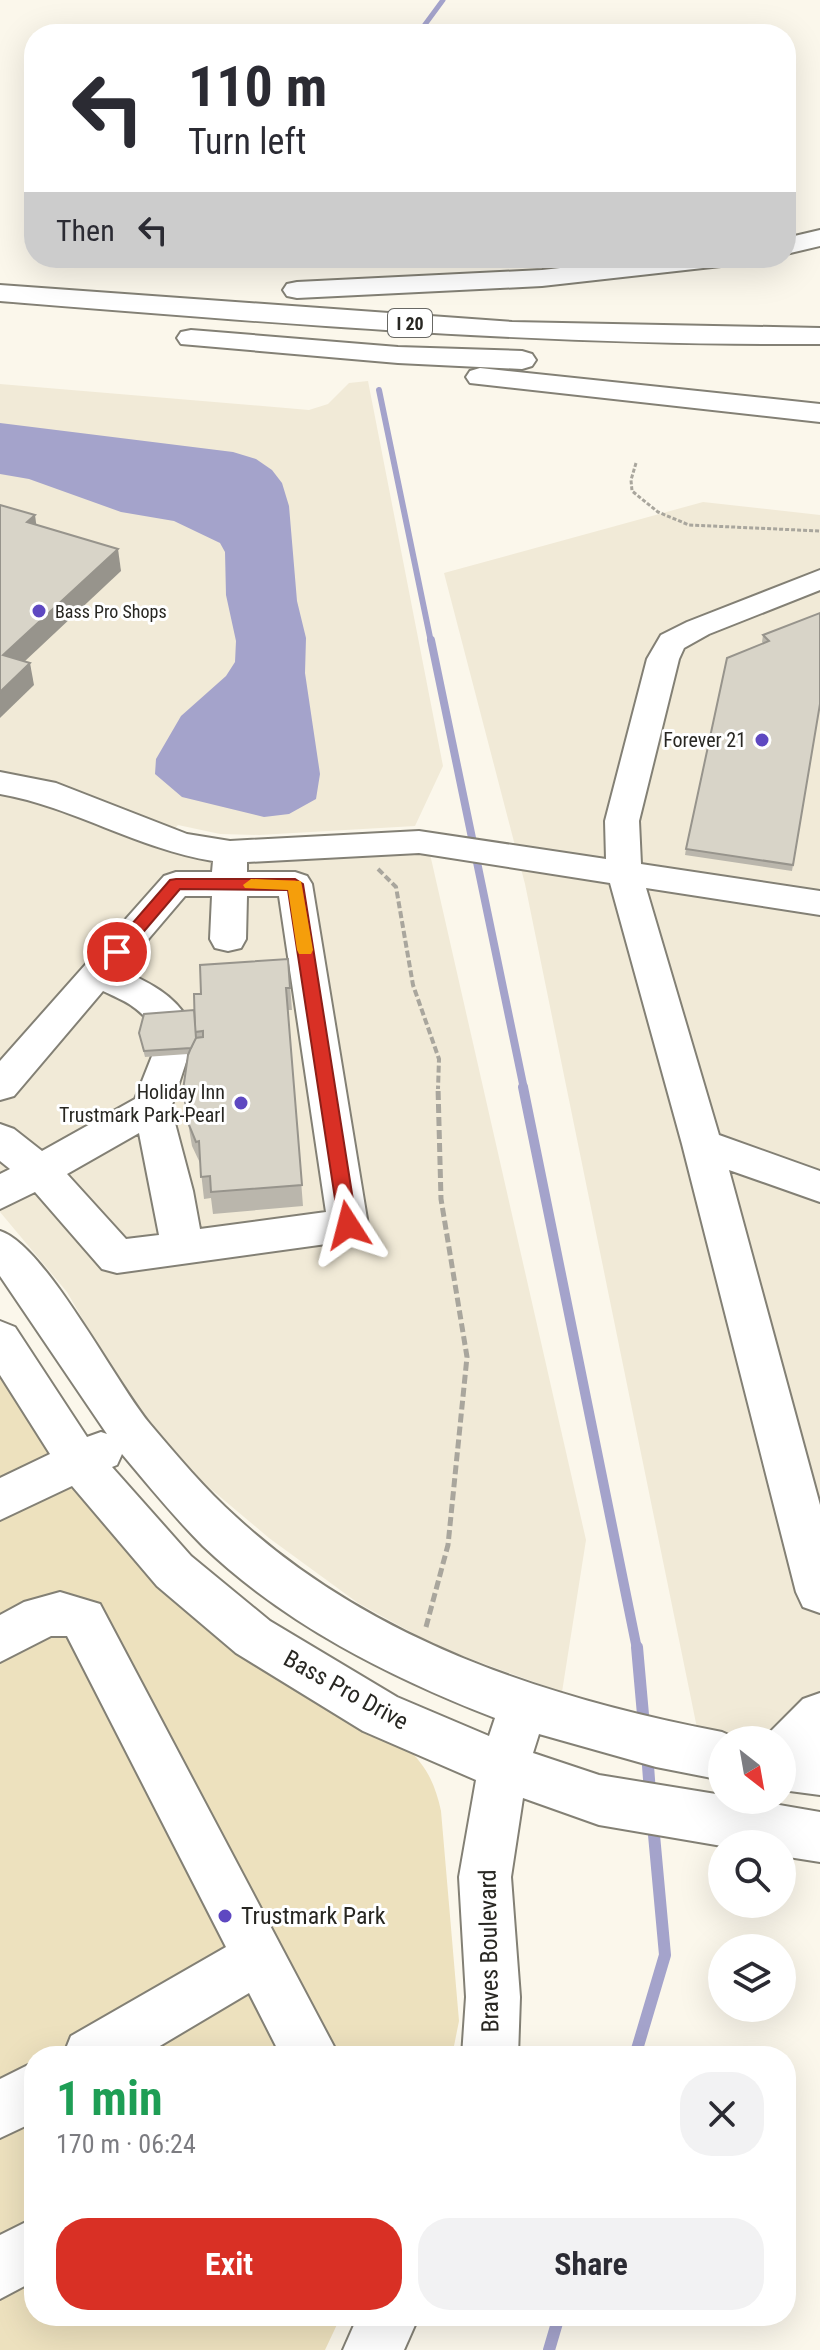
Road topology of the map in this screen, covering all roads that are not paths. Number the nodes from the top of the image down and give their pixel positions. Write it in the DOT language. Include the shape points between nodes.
graph roads {
  1 [pos="820,238"];
  2 [pos="796,244"];
  3 [pos="640,268"];
  4 [pos="0,285"];
  5 [pos="0,293"];
  6 [pos="820,336"];
  7 [pos="170,337"];
  8 [pos="398,355"];
  9 [pos="605,363"];
  10 [pos="820,413"];
  11 [pos="820,579"];
  12 [pos="0,783"];
  13 [pos="229,868"];
  14 [pos="624,872"];
  15 [pos="820,903"];
  16 [pos="228,939"];
  17 [pos="98,973"];
  18 [pos="0,1086"];
  19 [pos="152,1108"];
  20 [pos="0,1139"];
  21 [pos="702,1144"];
  22 [pos="38,1169"];
  23 [pos="820,1187"];
  24 [pos="0,1193"];
  25 [pos="0,1247"];
  26 [pos="182,1248"];
  27 [pos="0,1339"];
  28 [pos="133,1436"];
  29 [pos="79,1462"];
  30 [pos="0,1500"];
  31 [pos="820,1592"];
  32 [pos="0,1640"];
  33 [pos="524,1707"];
  34 [pos="820,1716"];
  35 [pos="796,1739"];
  36 [pos="708,1754"];
  37 [pos="503,1767"];
  38 [pos="796,1768"];
  39 [pos="820,1771"];
  40 [pos="820,1837"];
  41 [pos="259,1957"];
  42 [pos="108,2046"];
  43 [pos="306,2046"];
  44 [pos="491,2046"];
  45 [pos="24,2096"];
  46 [pos="0,2110"];
  47 [pos="24,2253"];
  48 [pos="0,2269"];
  49 [pos="384,2326"];
  50 [pos="373,2350"];
  1 -- 2 [label="highway"];
  3 -- 4 [label="highway" via="364,288"];
  5 -- 6 [label="highway, I 20" via="541,332"];
  7 -- 8 [label="highway, I 20"];
  8 -- 9 [label="highway, I 20"];
  8 -- 10 [label="highway" via="441,373"];
  11 -- 14 [label="street" via="672,642 663,659 622,821"];
  12 -- 13 [label="street" via="44,791"];
  13 -- 14 [label="street" via="257,853 419,842"];
  13 -- 16 [label="street"];
  13 -- 17 [label="street" via="176,884"];
  13 -- 26 [label="street" via="295,884 348,1225"];
  14 -- 15 [label="street"];
  14 -- 21 [label="street"];
  17 -- 18 [label="street"];
  17 -- 19 [label="street" via="146,997 169,1037"];
  19 -- 22 [label="street"];
  19 -- 26 [label="street"];
  20 -- 22 [label="street"];
  21 -- 23 [label="street"];
  21 -- 31 [label="street"];
  22 -- 24 [label="street"];
  22 -- 26 [label="street" via="117,1257"];
  25 -- 28 [label="street" via="24,1273"];
  27 -- 29 [label="street, Bass Pro Drive"];
  28 -- 29 [label="street"];
  28 -- 33 [label="street" via="221,1532 281,1581 416,1662"];
  29 -- 30 [label="street"];
  29 -- 37 [label="street, Bass Pro Drive" via="174,1571 253,1637 380,1714"];
  32 -- 41 [label="street" via="51,1613 67,1611 83,1619"];
  33 -- 36 [label="street" via="657,1745"];
  33 -- 37 [label="street, Braves Boulevard"];
  34 -- 35 [label="street"];
  37 -- 40 [label="street, Bass Pro Drive" via="599,1800"];
  37 -- 44 [label="street, Braves Boulevard" via="485,1877 493,1997"];
  38 -- 39 [label="street"];
  41 -- 42 [label="street"];
  41 -- 43 [label="street"];
  45 -- 46 [label="street"];
  47 -- 48 [label="street"];
  49 -- 50 [label="street"];
}
